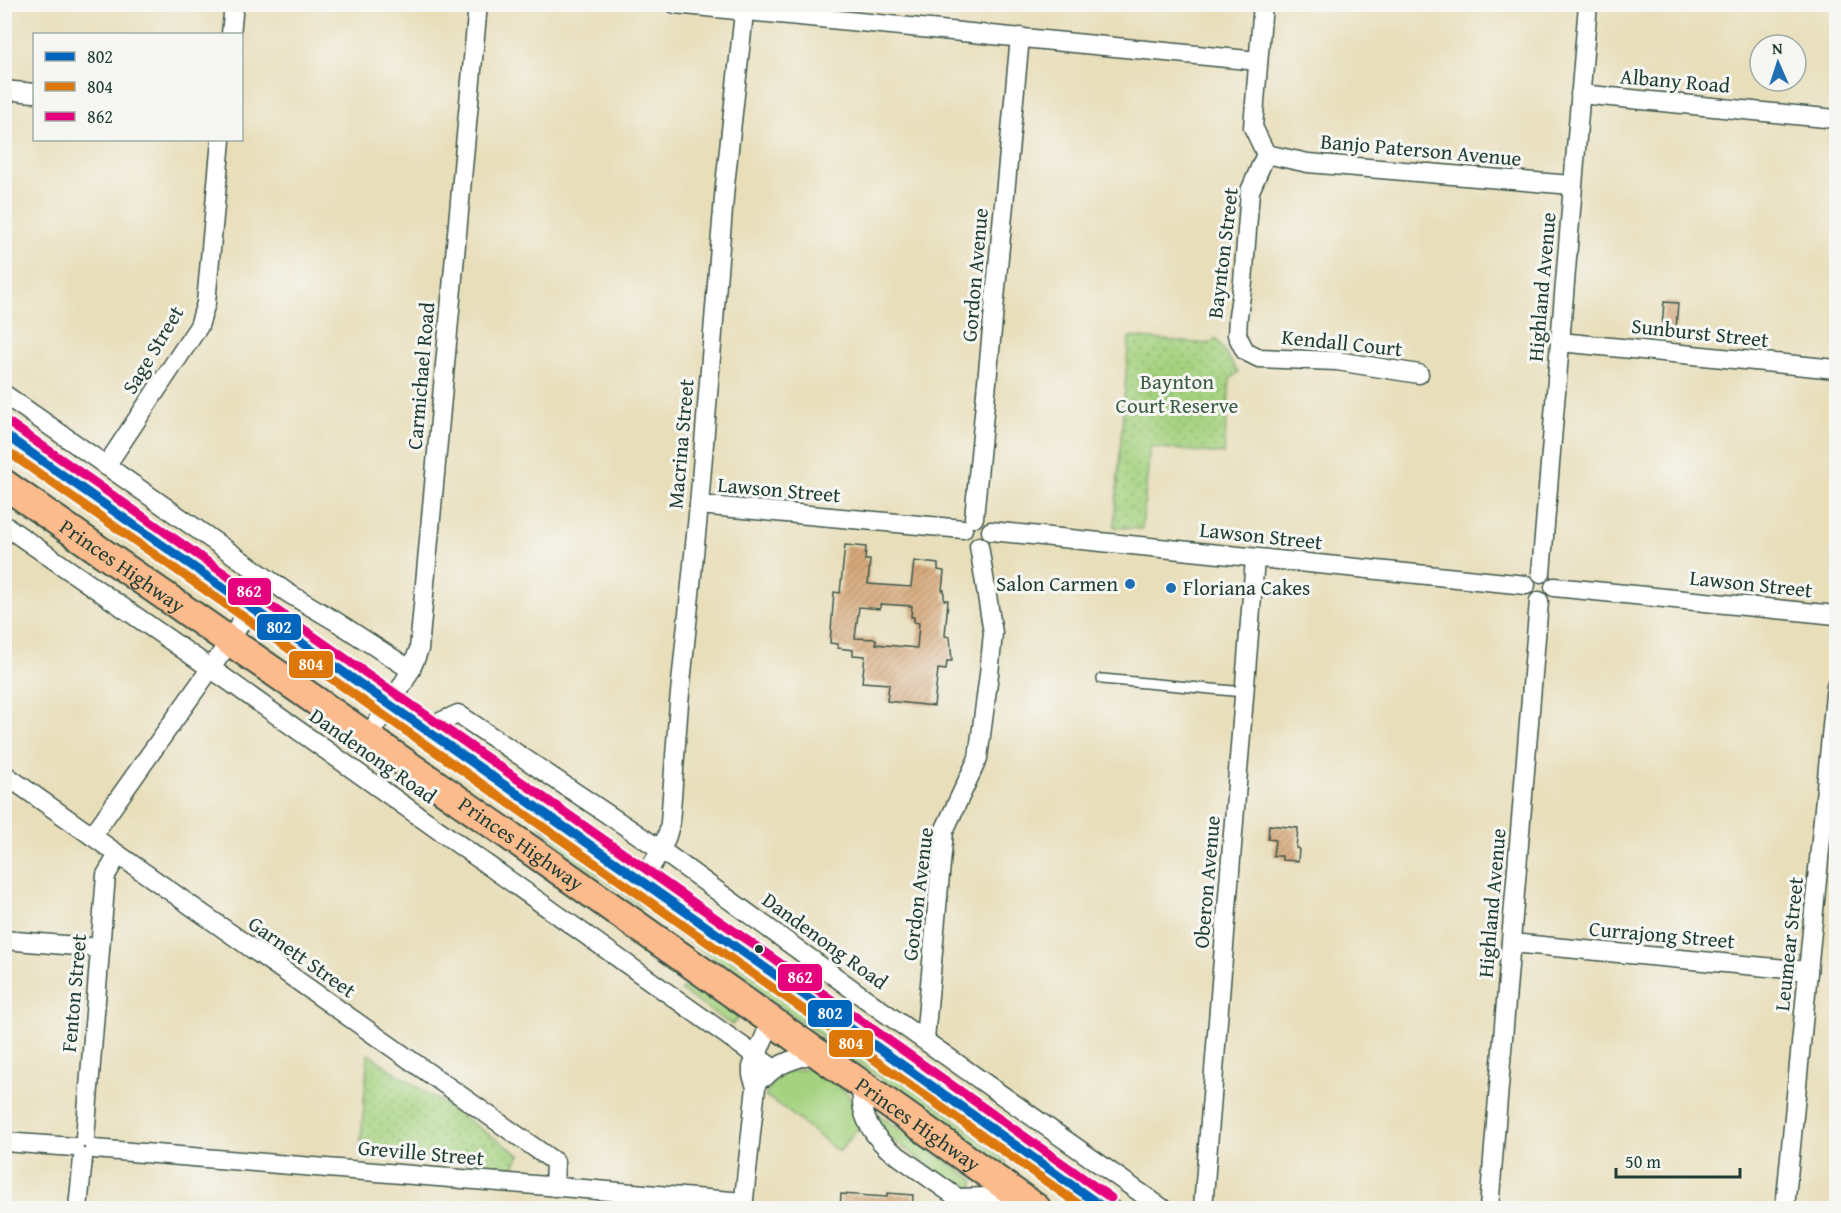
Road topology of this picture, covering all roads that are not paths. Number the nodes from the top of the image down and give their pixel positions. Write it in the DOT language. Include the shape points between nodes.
graph roads {
  1 [pos="234,4"];
  2 [pos="478,4"];
  3 [pos="675,4"];
  4 [pos="1263,4"];
  5 [pos="1588,4"];
  6 [pos="745,8"];
  7 [pos="231,33"];
  8 [pos="1020,37"];
  9 [pos="1258,61"];
  10 [pos="4,90"];
  11 [pos="33,93"];
  12 [pos="1580,94"];
  13 [pos="1836,119"];
  14 [pos="221,141"];
  15 [pos="1266,154"];
  16 [pos="1572,185"];
  17 [pos="1560,342"];
  18 [pos="1259,358"];
  19 [pos="1836,369"];
  20 [pos="1419,374"];
  21 [pos="4,394"];
  22 [pos="4,434"];
  23 [pos="106,466"];
  24 [pos="4,484"];
  25 [pos="699,505"];
  26 [pos="969,523"];
  27 [pos="4,525"];
  28 [pos="991,531"];
  29 [pos="979,546"];
  30 [pos="1255,559"];
  31 [pos="1534,579"];
  32 [pos="1554,587"];
  33 [pos="1539,601"];
  34 [pos="250,607"];
  35 [pos="1836,615"];
  36 [pos="230,641"];
  37 [pos="211,668"];
  38 [pos="411,670"];
  39 [pos="1102,679"];
  40 [pos="1836,685"];
  41 [pos="1244,692"];
  42 [pos="390,705"];
  43 [pos="424,729"];
  44 [pos="367,737"];
  45 [pos="4,774"];
  46 [pos="92,836"];
  47 [pos="661,850"];
  48 [pos="1829,853"];
  49 [pos="118,855"];
  50 [pos="641,881"];
  51 [pos="4,940"];
  52 [pos="1511,943"];
  53 [pos="100,948"];
  54 [pos="1808,971"];
  55 [pos="771,1021"];
  56 [pos="925,1040"];
  57 [pos="815,1053"];
  58 [pos="756,1056"];
  59 [pos="773,1068"];
  60 [pos="862,1085"];
  61 [pos="756,1088"];
  62 [pos="4,1142"];
  63 [pos="84,1148"];
  64 [pos="554,1187"];
  65 [pos="1028,1202"];
  66 [pos="965,1203"];
  67 [pos="743,1205"];
  68 [pos="78,1209"];
  69 [pos="1104,1209"];
  70 [pos="1162,1209"];
  71 [pos="1203,1209"];
  72 [pos="1489,1209"];
  73 [pos="1785,1209"];
  1 -- 7 [label="street"];
  2 -- 38 [label="street, Carmichael Road" via="420,641"];
  3 -- 6 [label="street"];
  4 -- 9 [label="street"];
  5 -- 12 [label="street, Highland Avenue"];
  6 -- 8 [label="street"];
  6 -- 25 [label="street, Macrina Street" via="725,185"];
  8 -- 9 [label="street"];
  8 -- 26 [label="street, Gordon Avenue"];
  9 -- 15 [label="street" via="1253,127"];
  10 -- 11 [label="street"];
  12 -- 13 [label="street, Albany Road"];
  12 -- 16 [label="street, Highland Avenue"];
  14 -- 23 [label="street, Sage Street" via="206,303 199,326"];
  15 -- 16 [label="street, Banjo Paterson Avenue" via="1308,163"];
  15 -- 18 [label="street, Baynton Street" via="1250,191 1237,335 1245,351"];
  16 -- 17 [label="street, Highland Avenue"];
  17 -- 19 [label="street, Sunburst Street"];
  17 -- 31 [label="street, Highland Avenue"];
  18 -- 20 [label="street, Kendall Court" via="1337,361"];
  21 -- 23 [label="street"];
  22 -- 34 [label="highway, Princes Highway"];
  23 -- 38 [label="street" via="288,593"];
  24 -- 36 [label="highway, Princes Highway"];
  25 -- 26 [label="street, Lawson Street"];
  25 -- 47 [label="street, Macrina Street" via="670,823"];
  26 -- 28 [label="street" via="979,518 988,522"];
  26 -- 29 [label="street" via="963,536"];
  27 -- 37 [label="street, Dandenong Road"];
  28 -- 29 [label="street" via="989,539"];
  28 -- 30 [label="street, Lawson Street"];
  29 -- 56 [label="street, Gordon Avenue" via="993,633 989,675 978,758 944,831"];
  30 -- 31 [label="street, Lawson Street"];
  30 -- 41 [label="street, Oberon Avenue"];
  31 -- 32 [label="street" via="1550,578"];
  31 -- 33 [label="street" via="1529,596"];
  32 -- 33 [label="street" via="1548,599"];
  32 -- 35 [label="street, Lawson Street"];
  33 -- 52 [label="street, Highland Avenue"];
  34 -- 36 [label="street"];
  34 -- 42 [label="highway, Princes Highway"];
  36 -- 37 [label="street"];
  36 -- 44 [label="highway, Princes Highway"];
  37 -- 46 [label="street"];
  37 -- 58 [label="street, Dandenong Road"];
  38 -- 42 [label="street, Carmichael Road"];
  39 -- 41 [label="lane"];
  40 -- 48 [label="street, Leumear Street"];
  41 -- 71 [label="street, Oberon Avenue"];
  42 -- 43 [label="highway, Princes Highway"];
  42 -- 44 [label="street, Carmichael Road"];
  43 -- 47 [label="street, Dandenong Road" via="458,714"];
  43 -- 50 [label="highway, Princes Highway"];
  44 -- 55 [label="highway, Princes Highway"];
  45 -- 46 [label="street, Garnett Street"];
  46 -- 49 [label="street, Garnett Street"];
  47 -- 50 [label="street, Macrina Street"];
  47 -- 56 [label="street, Dandenong Road"];
  48 -- 54 [label="street, Leumear Street"];
  49 -- 53 [label="street, Fenton Street" via="106,875"];
  49 -- 64 [label="street, Garnett Street" via="555,1162"];
  50 -- 69 [label="highway, Princes Highway"];
  51 -- 53 [label="street"];
  52 -- 54 [label="street, Currajong Street"];
  52 -- 72 [label="street, Highland Avenue"];
  53 -- 63 [label="street, Fenton Street"];
  54 -- 73 [label="street, Leumear Street"];
  55 -- 57 [label="highway, Princes Highway"];
  55 -- 58 [label="street"];
  56 -- 70 [label="street, Dandenong Road"];
  57 -- 59 [label="street"];
  57 -- 60 [label="highway, Princes Highway"];
  58 -- 59 [label="street, Dandenong Road"];
  58 -- 61 [label="street" via="752,1075"];
  59 -- 61 [label="street"];
  60 -- 65 [label="highway, Princes Highway"];
  60 -- 66 [label="street" via="861,1104 875,1137"];
  61 -- 67 [label="street"];
  62 -- 63 [label="street, Greville Street"];
  63 -- 64 [label="street, Greville Street"];
  63 -- 68 [label="street, Fenton Street"];
  64 -- 67 [label="street, Greville Street"];
  65 -- 66 [label="street"];
}
